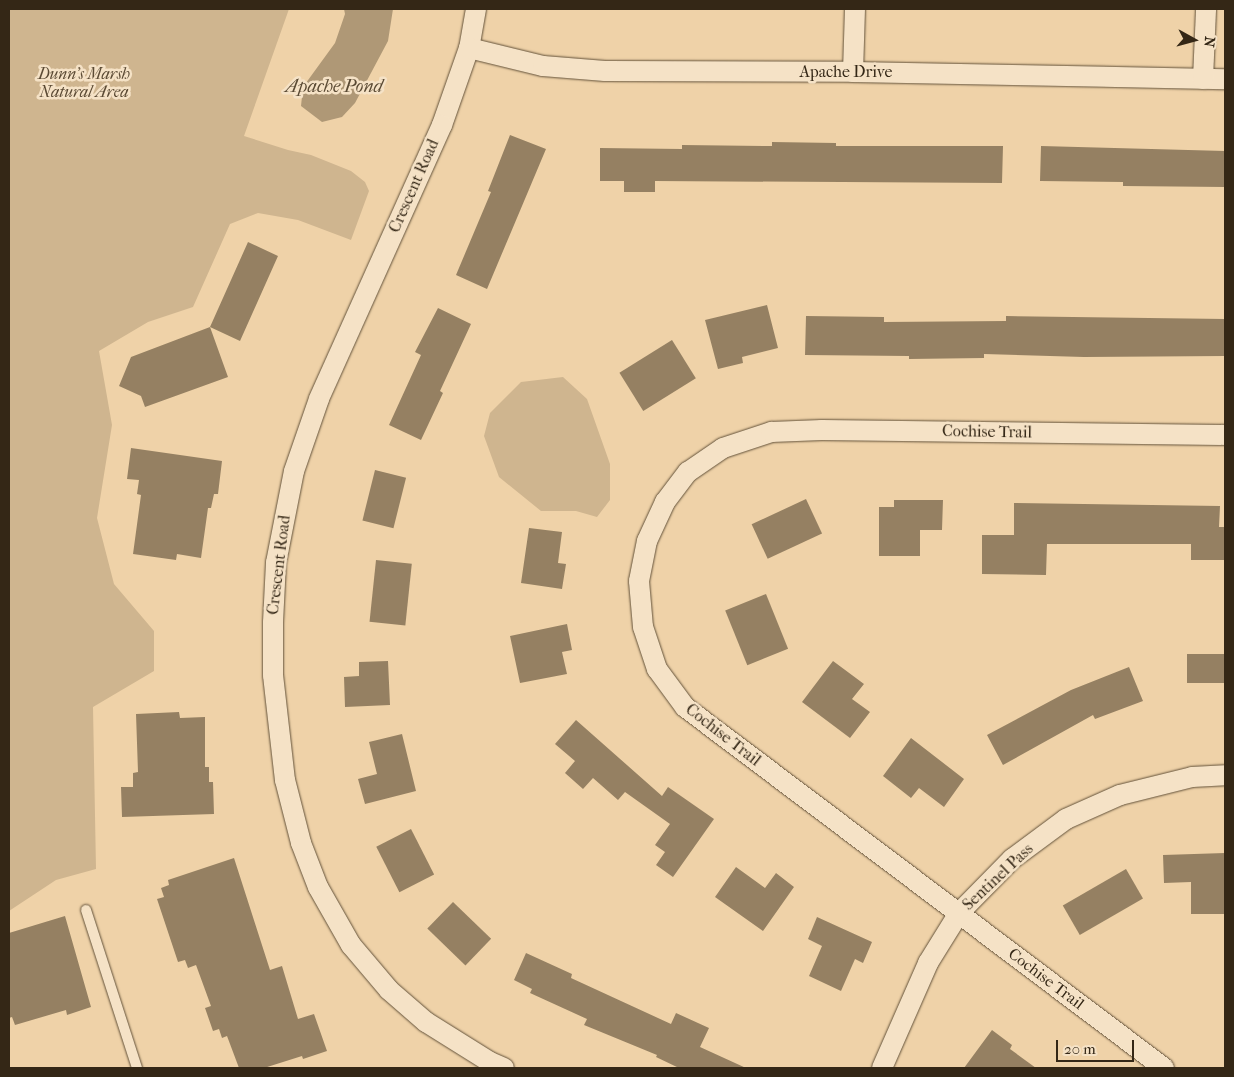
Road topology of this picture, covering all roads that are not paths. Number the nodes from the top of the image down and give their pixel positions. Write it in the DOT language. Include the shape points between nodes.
graph roads {
  1 [pos="476,9"];
  2 [pos="855,9"];
  3 [pos="1206,9"];
  4 [pos="469,48"];
  5 [pos="853,72"];
  6 [pos="1203,79"];
  7 [pos="1225,79"];
  8 [pos="1225,435"];
  9 [pos="1225,775"];
  10 [pos="86,910"];
  11 [pos="959,913"];
  12 [pos="138,1068"];
  13 [pos="504,1068"];
  14 [pos="882,1068"];
  15 [pos="1164,1068"];
  1 -- 4 [label="street, Crescent Road"];
  2 -- 5 [label="street"];
  3 -- 6 [label="street"];
  4 -- 5 [label="street, Apache Drive" via="543,66 605,71"];
  4 -- 13 [label="street, Crescent Road" via="442,125 319,399 294,472 276,563 273,675 285,780 301,843 318,887 351,945 389,990 426,1022"];
  5 -- 6 [label="street, Apache Drive"];
  6 -- 7 [label="street, Apache Drive"];
  8 -- 11 [label="street, Cochise Trail" via="771,432 723,448 688,472 665,502 647,541 639,581 644,627 657,668 685,707"];
  9 -- 11 [label="street, Sentinel Pass" via="1192,776 1120,795 1066,819 1012,859"];
  10 -- 12 [label="lane"];
  11 -- 14 [label="street, Sentinel Pass" via="928,963"];
  11 -- 15 [label="street, Cochise Trail"];
}
